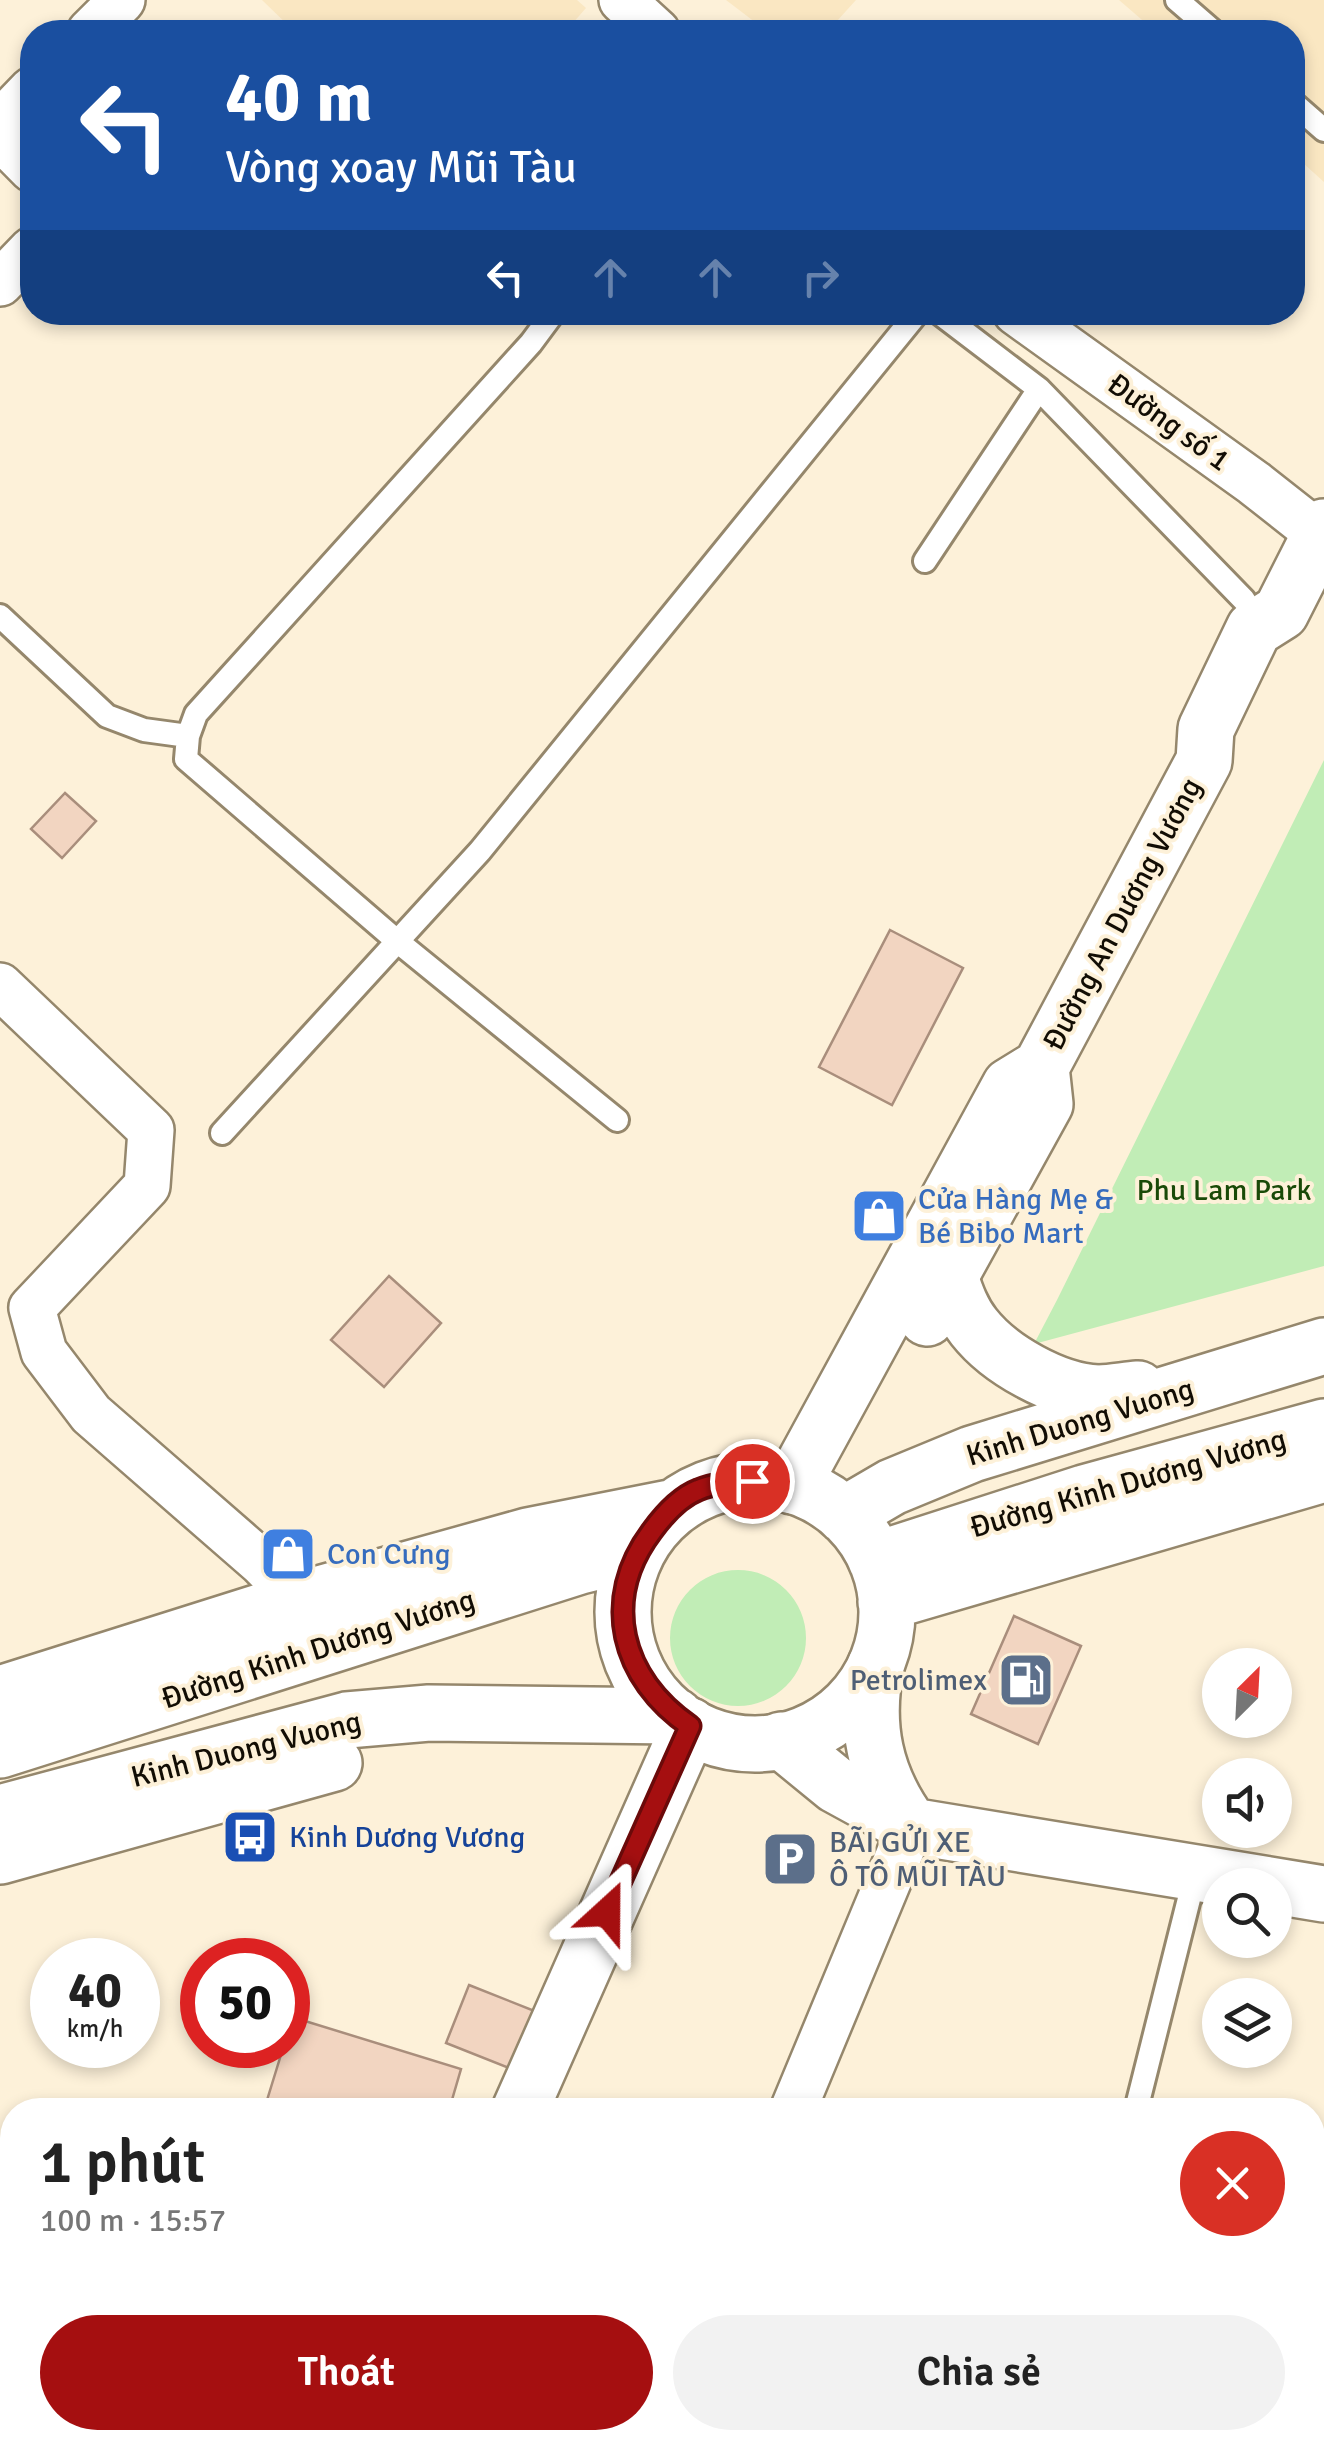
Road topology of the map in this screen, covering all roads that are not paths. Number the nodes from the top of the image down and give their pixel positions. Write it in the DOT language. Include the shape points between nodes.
graph roads {
  1 [pos="122,0"];
  2 [pos="622,0"];
  3 [pos="1177,0"];
  4 [pos="102,20"];
  5 [pos="644,20"];
  6 [pos="1200,20"];
  7 [pos="20,102"];
  8 [pos="1305,113"];
  9 [pos="0,123"];
  10 [pos="1324,130"];
  11 [pos="0,136"];
  12 [pos="20,157"];
  13 [pos="20,262"];
  14 [pos="0,283"];
  15 [pos="545,325"];
  16 [pos="907,325"];
  17 [pos="955,325"];
  18 [pos="1034,325"];
  19 [pos="1039,389"];
  20 [pos="1322,531"];
  21 [pos="925,561"];
  22 [pos="1263,606"];
  23 [pos="0,616"];
  24 [pos="188,736"];
  25 [pos="398,941"];
  26 [pos="0,986"];
  27 [pos="1040,1067"];
  28 [pos="617,1120"];
  29 [pos="222,1133"];
  30 [pos="950,1277"];
  31 [pos="1324,1309"];
  32 [pos="1324,1346"];
  33 [pos="1206,1384"];
  34 [pos="1324,1427"];
  35 [pos="1324,1474"];
  36 [pos="821,1501"];
  37 [pos="674,1506"];
  38 [pos="636,1552"];
  39 [pos="881,1581"];
  40 [pos="298,1600"];
  41 [pos="876,1665"];
  42 [pos="0,1694"];
  43 [pos="462,1713"];
  44 [pos="683,1721"];
  45 [pos="781,1740"];
  46 [pos="0,1750"];
  47 [pos="0,1813"];
  48 [pos="911,1826"];
  49 [pos="0,1856"];
  50 [pos="1196,1871"];
  51 [pos="1324,1894"];
  52 [pos="525,2098"];
  53 [pos="798,2098"];
  54 [pos="1139,2098"];
  1 -- 4 [label="street"];
  2 -- 5 [label="street"];
  3 -- 6 [label="lane"];
  7 -- 9 [label="street"];
  8 -- 10 [label="lane"];
  11 -- 12 [label="street"];
  13 -- 14 [label="street"];
  15 -- 24 [label="lane" via="196,714"];
  16 -- 25 [label="lane" via="480,851"];
  17 -- 19 [label="lane"];
  18 -- 20 [label="street, Đường số 1"];
  19 -- 21 [label="lane"];
  19 -- 22 [label="lane"];
  20 -- 22 [label="main road, Đường An Dương Vương"];
  22 -- 27 [label="main road, Đường An Dương Vương" via="1206,729 1204,761"];
  23 -- 24 [label="lane" via="107,716"];
  24 -- 25 [label="lane" via="186,759"];
  25 -- 28 [label="lane"];
  25 -- 29 [label="lane"];
  26 -- 40 [label="street" via="151,1130 147,1186 32,1308 44,1352 92,1414"];
  27 -- 30 [label="main road, Đường An Dương Vương" via="1044,1104"];
  27 -- 36 [label="main road, Đường An Dương Vương" via="1010,1086"];
  30 -- 33 [label="main road" via="975,1328 1048,1379 1097,1393"];
  30 -- 36 [label="main road, Đường An Dương Vương"];
  31 -- 33 [label="main road" via="1246,1336 1222,1354"];
  32 -- 33 [label="main road, Kinh Duong Vuong"];
  33 -- 36 [label="main road, Kinh Duong Vuong" via="972,1454 892,1487"];
  34 -- 39 [label="main road, Đường Kinh Dương Vương" via="1030,1509"];
  35 -- 39 [label="main road, Đường Kinh Dương Vương"];
  36 -- 37 [label="main road" via="766,1481 698,1490"];
  36 -- 39 [label="main road" via="861,1534"];
  37 -- 38 [label="main road"];
  37 -- 40 [label="main road, Đường Kinh Dương Vương" via="561,1528"];
  38 -- 44 [label="main road" via="624,1594 626,1638 642,1679"];
  38 -- 46 [label="main road, Đường Kinh Dương Vương"];
  39 -- 41 [label="main road" via="885,1634"];
  40 -- 42 [label="main road, Đường Kinh Dương Vương"];
  41 -- 45 [label="main road" via="838,1715"];
  41 -- 48 [label="main road" via="873,1750"];
  43 -- 44 [label="main road, Kinh Duong Vuong"];
  43 -- 47 [label="main road, Kinh Duong Vuong" via="347,1720"];
  43 -- 49 [label="main road" via="364,1755"];
  44 -- 45 [label="main road" via="734,1742"];
  44 -- 52 [label="main road"];
  45 -- 48 [label="main road" via="836,1784"];
  48 -- 50 [label="main road"];
  48 -- 53 [label="street"];
  50 -- 51 [label="main road"];
  50 -- 54 [label="lane"];
}
